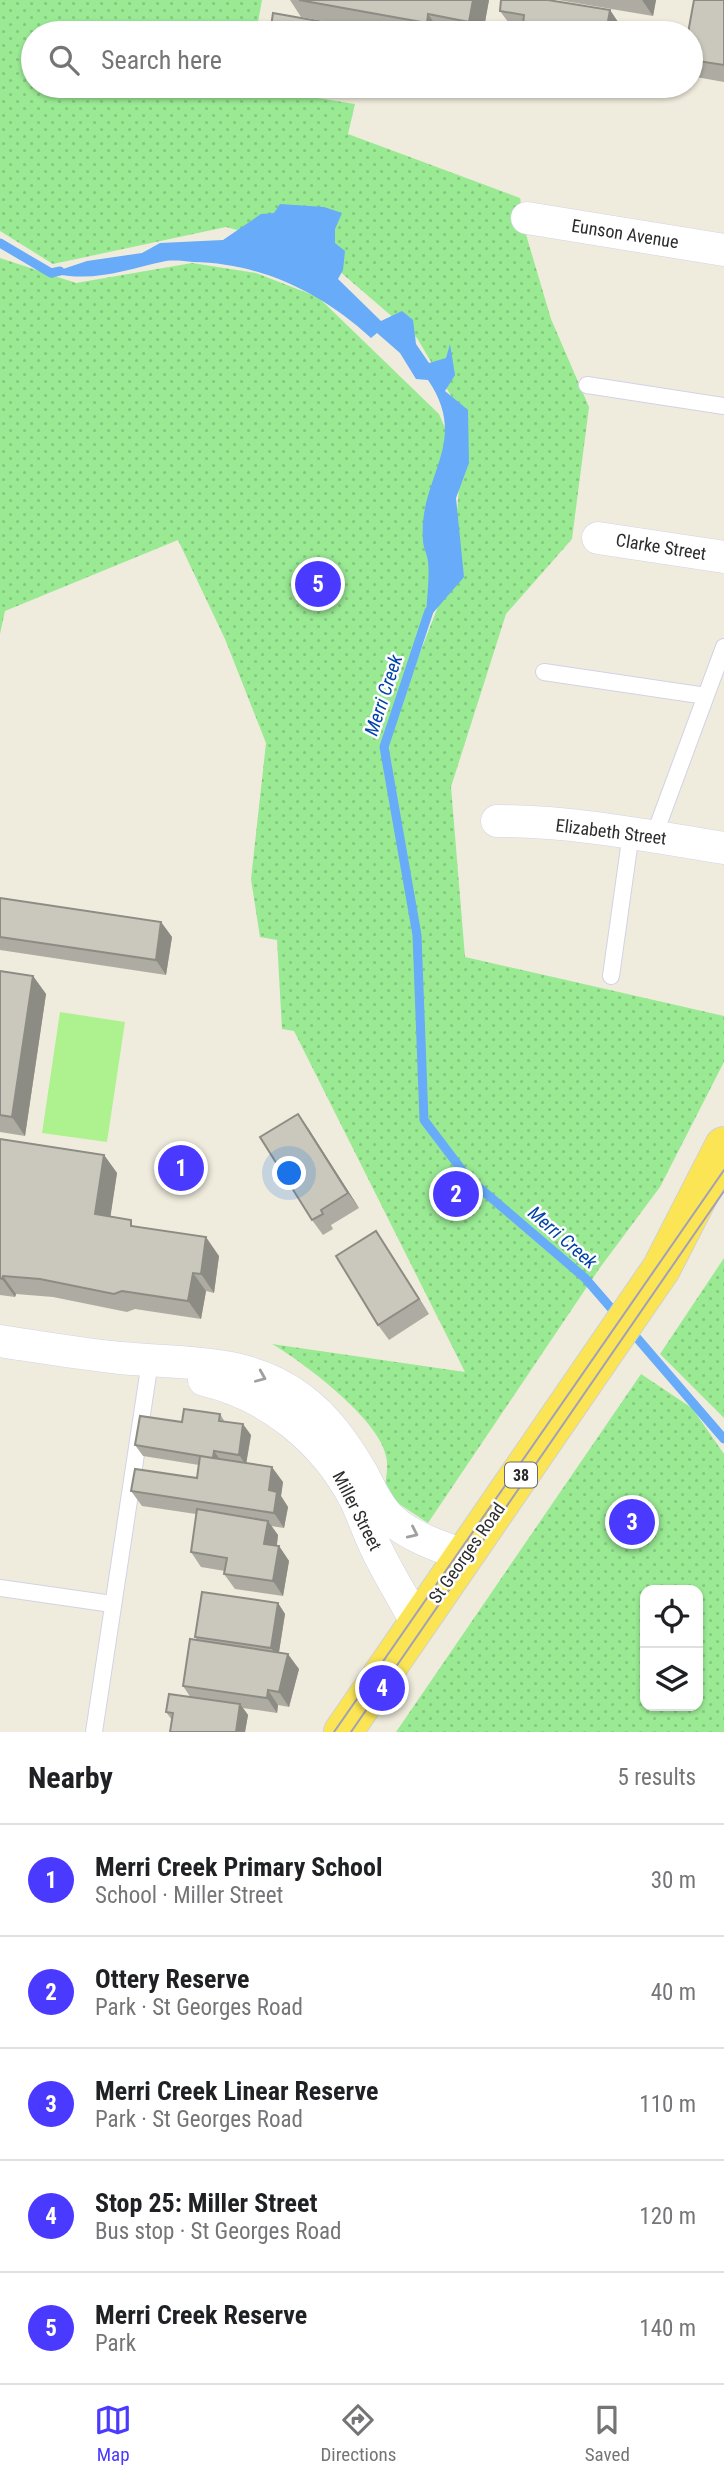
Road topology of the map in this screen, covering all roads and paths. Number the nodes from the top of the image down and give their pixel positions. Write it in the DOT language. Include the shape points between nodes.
graph roads {
  1 [pos="527,218"];
  2 [pos="724,250"];
  3 [pos="587,385"];
  4 [pos="724,406"];
  5 [pos="598,538"];
  6 [pos="724,557"];
  7 [pos="724,647"];
  8 [pos="544,672"];
  9 [pos="706,696"];
  10 [pos="496,821"];
  11 [pos="643,835"];
  12 [pos="724,848"];
  13 [pos="611,976"];
  14 [pos="724,1146"];
  15 [pos="724,1201"];
  16 [pos="661,1269"];
  17 [pos="0,1341"];
  18 [pos="135,1363"];
  19 [pos="464,1555"];
  20 [pos="0,1588"];
  21 [pos="112,1604"];
  22 [pos="418,1623"];
  23 [pos="94,1732"];
  24 [pos="343,1732"];
  1 -- 2 [label="street, Eunson Avenue"];
  3 -- 4 [label="lane"];
  5 -- 6 [label="street, Clarke Street"];
  7 -- 9 [label="lane"];
  8 -- 9 [label="lane"];
  9 -- 11 [label="lane"];
  10 -- 11 [label="street, Elizabeth Street"];
  11 -- 12 [label="street, Elizabeth Street"];
  11 -- 13 [label="lane"];
  14 -- 16 [label="highway, St Georges Road / 38"];
  15 -- 16 [label="highway, St Georges Road / 38"];
  16 -- 19 [label="highway, St Georges Road / 38"];
  17 -- 18 [label="street, Miller Street"];
  18 -- 19 [label="street, Miller Street, one-way" via="228,1366 285,1388 332,1427 394,1522"];
  18 -- 21 [label="lane"];
  18 -- 22 [label="street, Miller Street" via="235,1389 311,1438 348,1486"];
  19 -- 22 [label="highway, St Georges Road / 38"];
  20 -- 21 [label="lane"];
  21 -- 23 [label="lane"];
  22 -- 24 [label="highway, St Georges Road / 38"];
}
